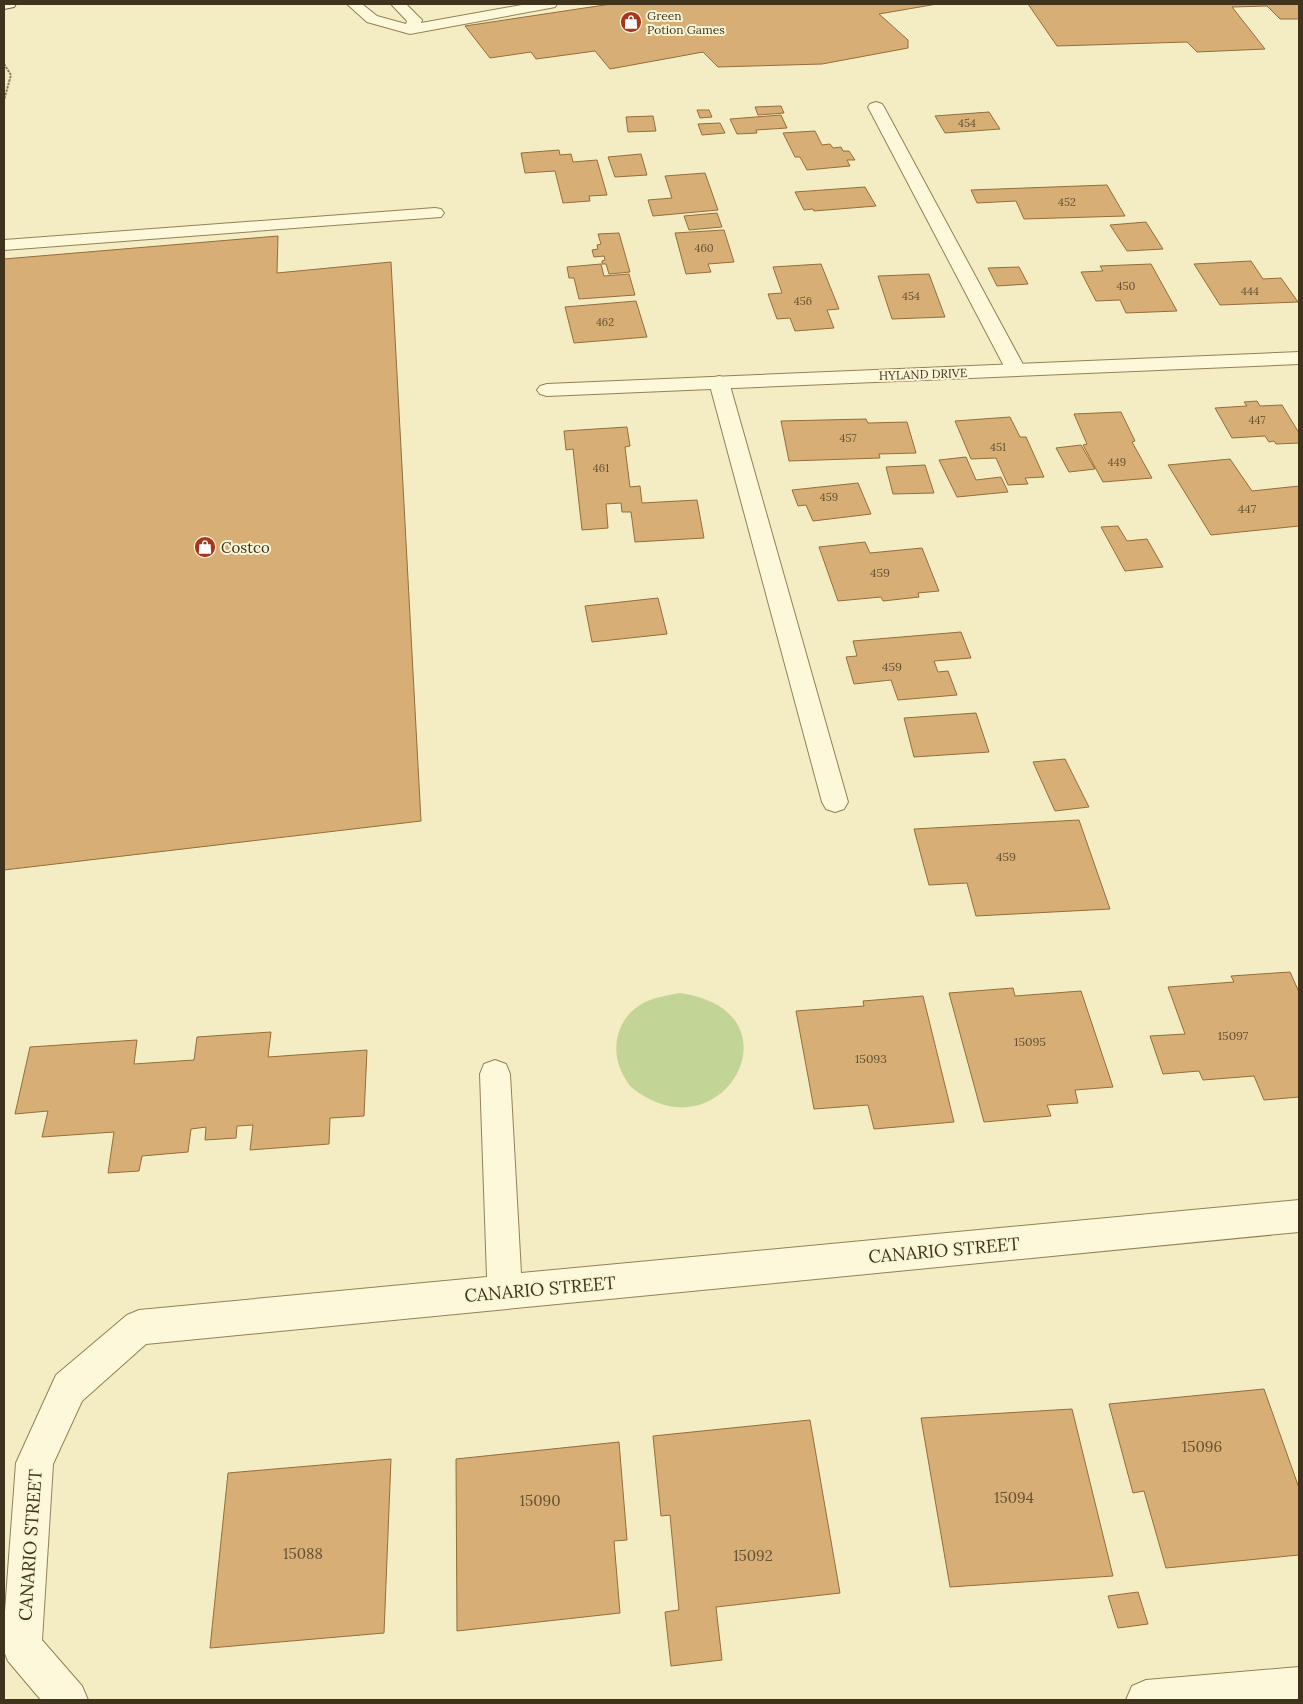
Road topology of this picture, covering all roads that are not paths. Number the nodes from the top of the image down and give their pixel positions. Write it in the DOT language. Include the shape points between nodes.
graph roads {
  1 [pos="9,4"];
  2 [pos="354,4"];
  3 [pos="398,4"];
  4 [pos="550,4"];
  5 [pos="4,5"];
  6 [pos="410,30"];
  7 [pos="876,107"];
  8 [pos="434,213"];
  9 [pos="4,245"];
  10 [pos="1299,358"];
  11 [pos="1016,370"];
  12 [pos="718,382"];
  13 [pos="547,390"];
  14 [pos="834,802"];
  15 [pos="495,1074"];
  16 [pos="1299,1216"];
  17 [pos="505,1292"];
  18 [pos="1299,1687"];
  19 [pos="68,1700"];
  20 [pos="1146,1700"];
  1 -- 5 [label="street"];
  2 -- 6 [label="street" via="372,19"];
  3 -- 6 [label="street" via="415,20"];
  4 -- 6 [label="street"];
  7 -- 11 [label="street"];
  8 -- 9 [label="street"];
  10 -- 11 [label="street, HYLAND DRIVE"];
  11 -- 12 [label="street, HYLAND DRIVE"];
  12 -- 13 [label="street, HYLAND DRIVE"];
  12 -- 14 [label="street"];
  15 -- 17 [label="street"];
  16 -- 17 [label="street, CANARIO STREET"];
  17 -- 19 [label="street, CANARIO STREET" via="139,1327 69,1388 35,1463 22,1646"];
  18 -- 20 [label="street"];
}
